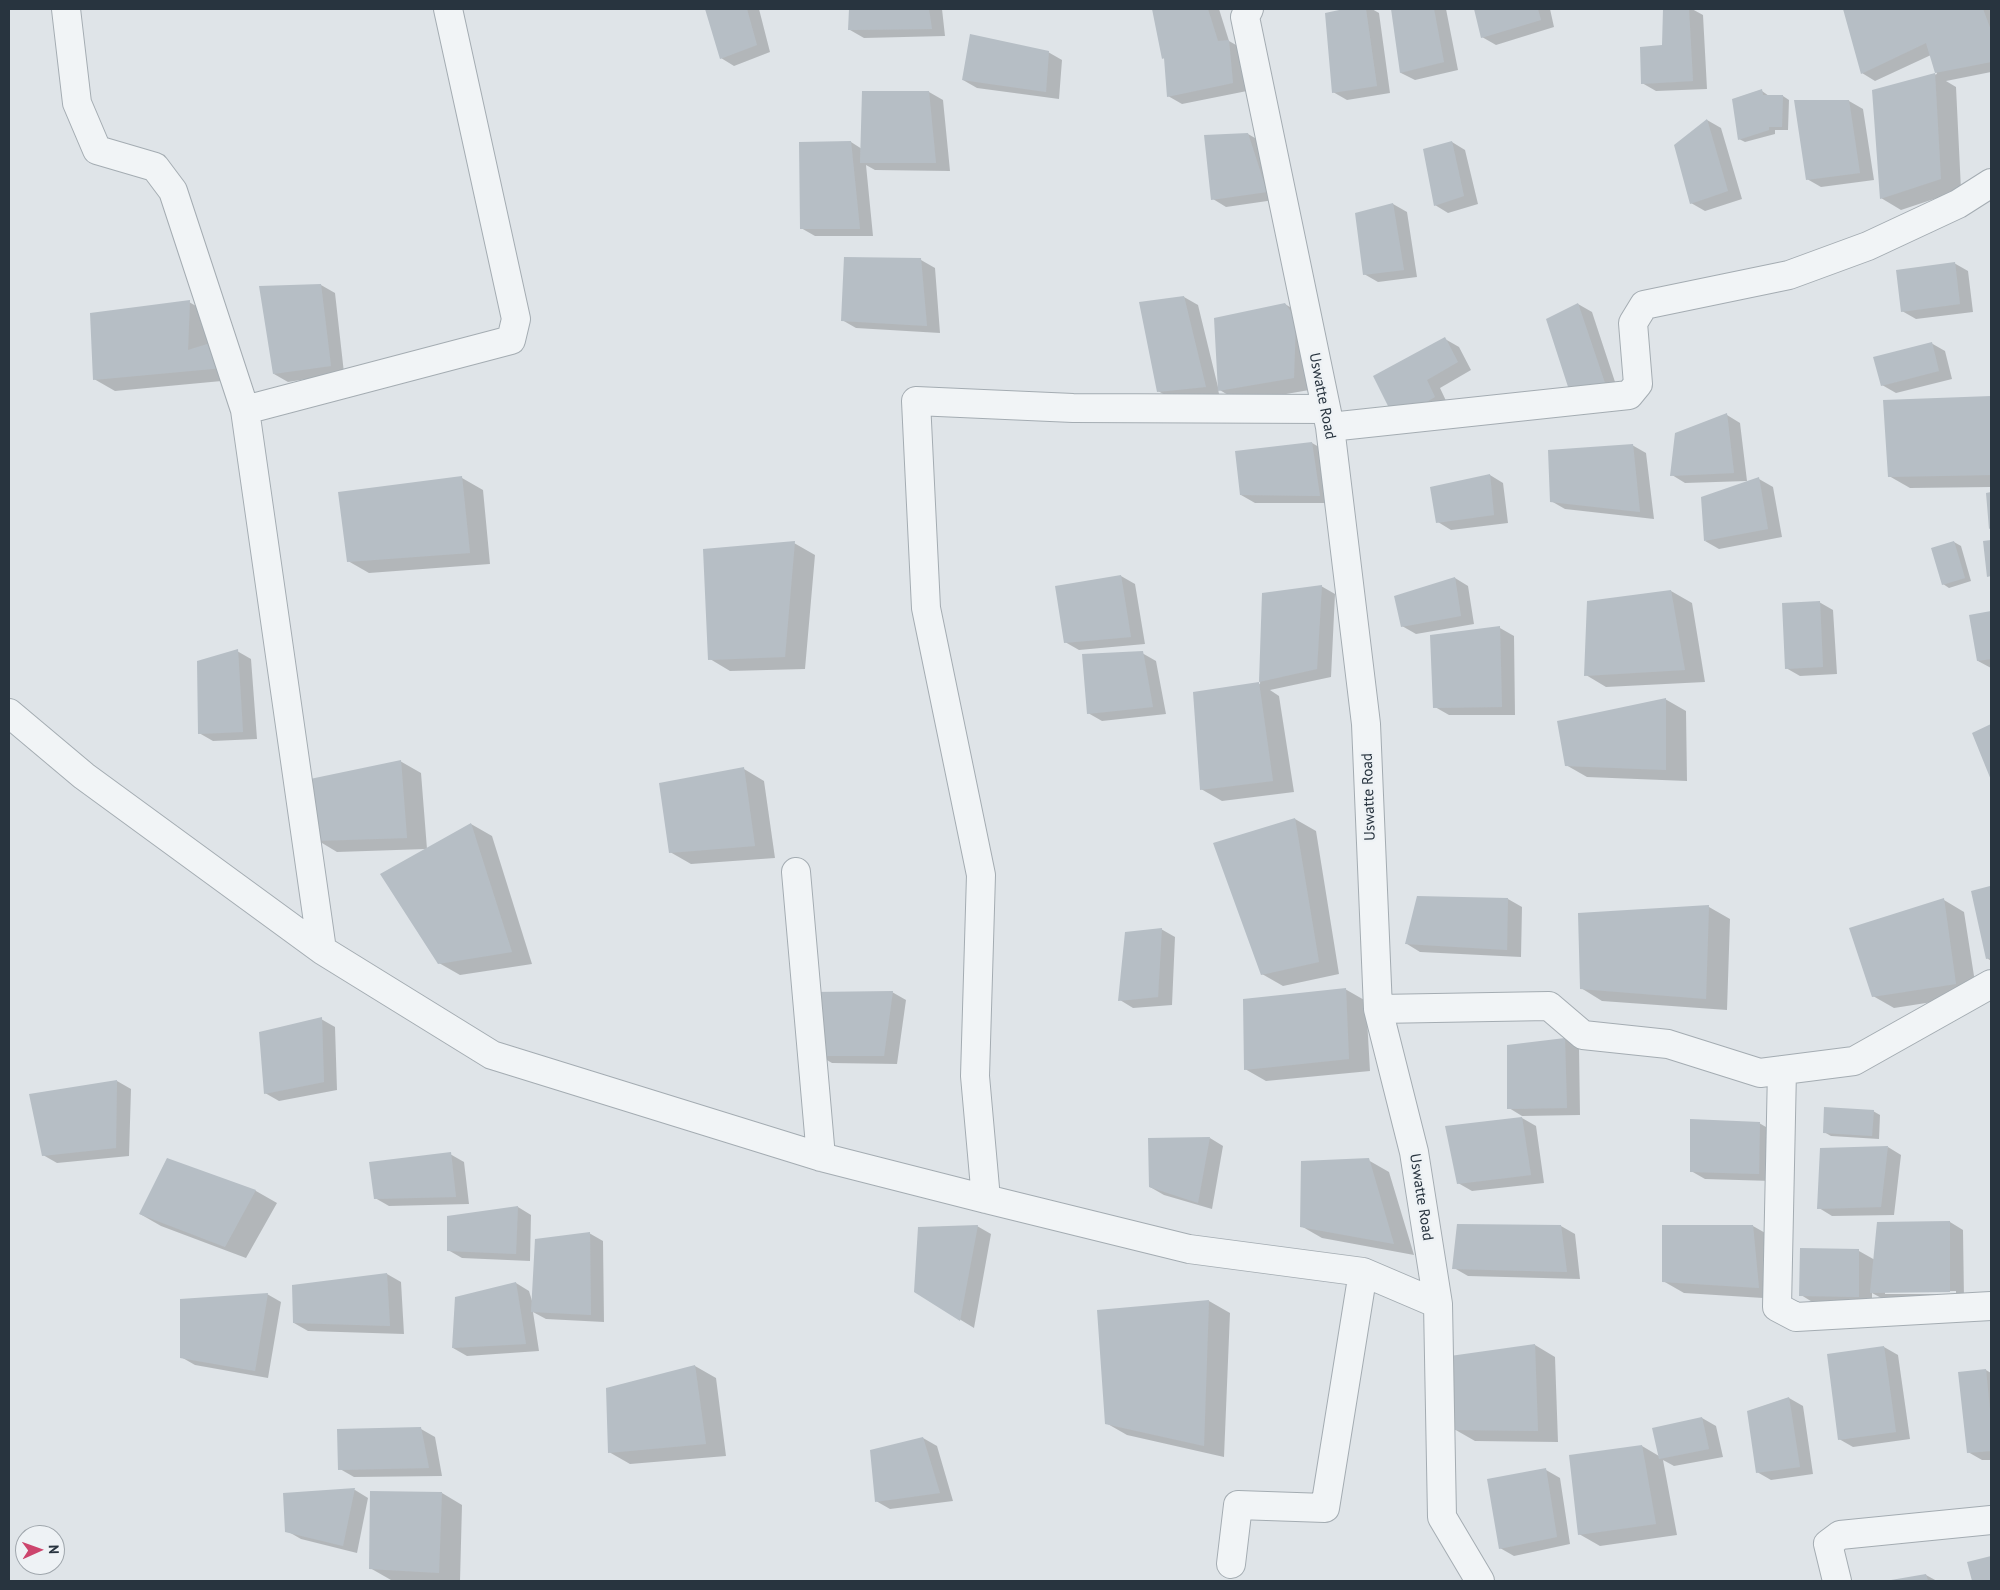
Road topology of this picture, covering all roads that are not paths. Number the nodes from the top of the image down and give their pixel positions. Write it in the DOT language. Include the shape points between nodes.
graph roads {
  1 [pos="66,9"];
  2 [pos="448,9"];
  3 [pos="1249,9"];
  4 [pos="1991,183"];
  5 [pos="244,410"];
  6 [pos="1328,418"];
  7 [pos="9,713"];
  8 [pos="796,872"];
  9 [pos="322,950"];
  10 [pos="1991,984"];
  11 [pos="1378,1009"];
  12 [pos="1782,1070"];
  13 [pos="821,1156"];
  14 [pos="986,1200"];
  15 [pos="1363,1272"];
  16 [pos="1438,1304"];
  17 [pos="1991,1306"];
  18 [pos="1991,1520"];
  19 [pos="1231,1564"];
  20 [pos="1480,1581"];
  21 [pos="1837,1581"];
  1 -- 5 [label="street" via="77,103 97,150 155,167 174,191"];
  2 -- 5 [label="street" via="516,320 511,340"];
  3 -- 6 [label="street, Uswatte Road" via="1245,16"];
  4 -- 6 [label="street" via="1958,204 1868,246 1790,275 1644,305 1633,323 1638,384 1629,395"];
  5 -- 9 [label="street"];
  6 -- 11 [label="street, Uswatte Road" via="1366,724"];
  6 -- 14 [label="street" via="916,400 926,608 981,875 975,1076"];
  7 -- 9 [label="street" via="84,776"];
  8 -- 13 [label="street"];
  9 -- 13 [label="street" via="492,1055"];
  10 -- 12 [label="street" via="1854,1061"];
  11 -- 12 [label="street" via="1549,1006 1584,1035 1668,1044 1760,1073"];
  11 -- 16 [label="street, Uswatte Road" via="1414,1152"];
  12 -- 17 [label="street" via="1777,1307 1796,1317"];
  13 -- 14 [label="street"];
  14 -- 15 [label="street" via="1189,1249"];
  15 -- 16 [label="street"];
  15 -- 19 [label="street" via="1325,1508 1238,1505"];
  16 -- 20 [label="street, Uswatte Road" via="1442,1517"];
  18 -- 21 [label="street" via="1840,1535 1828,1544"];
}
